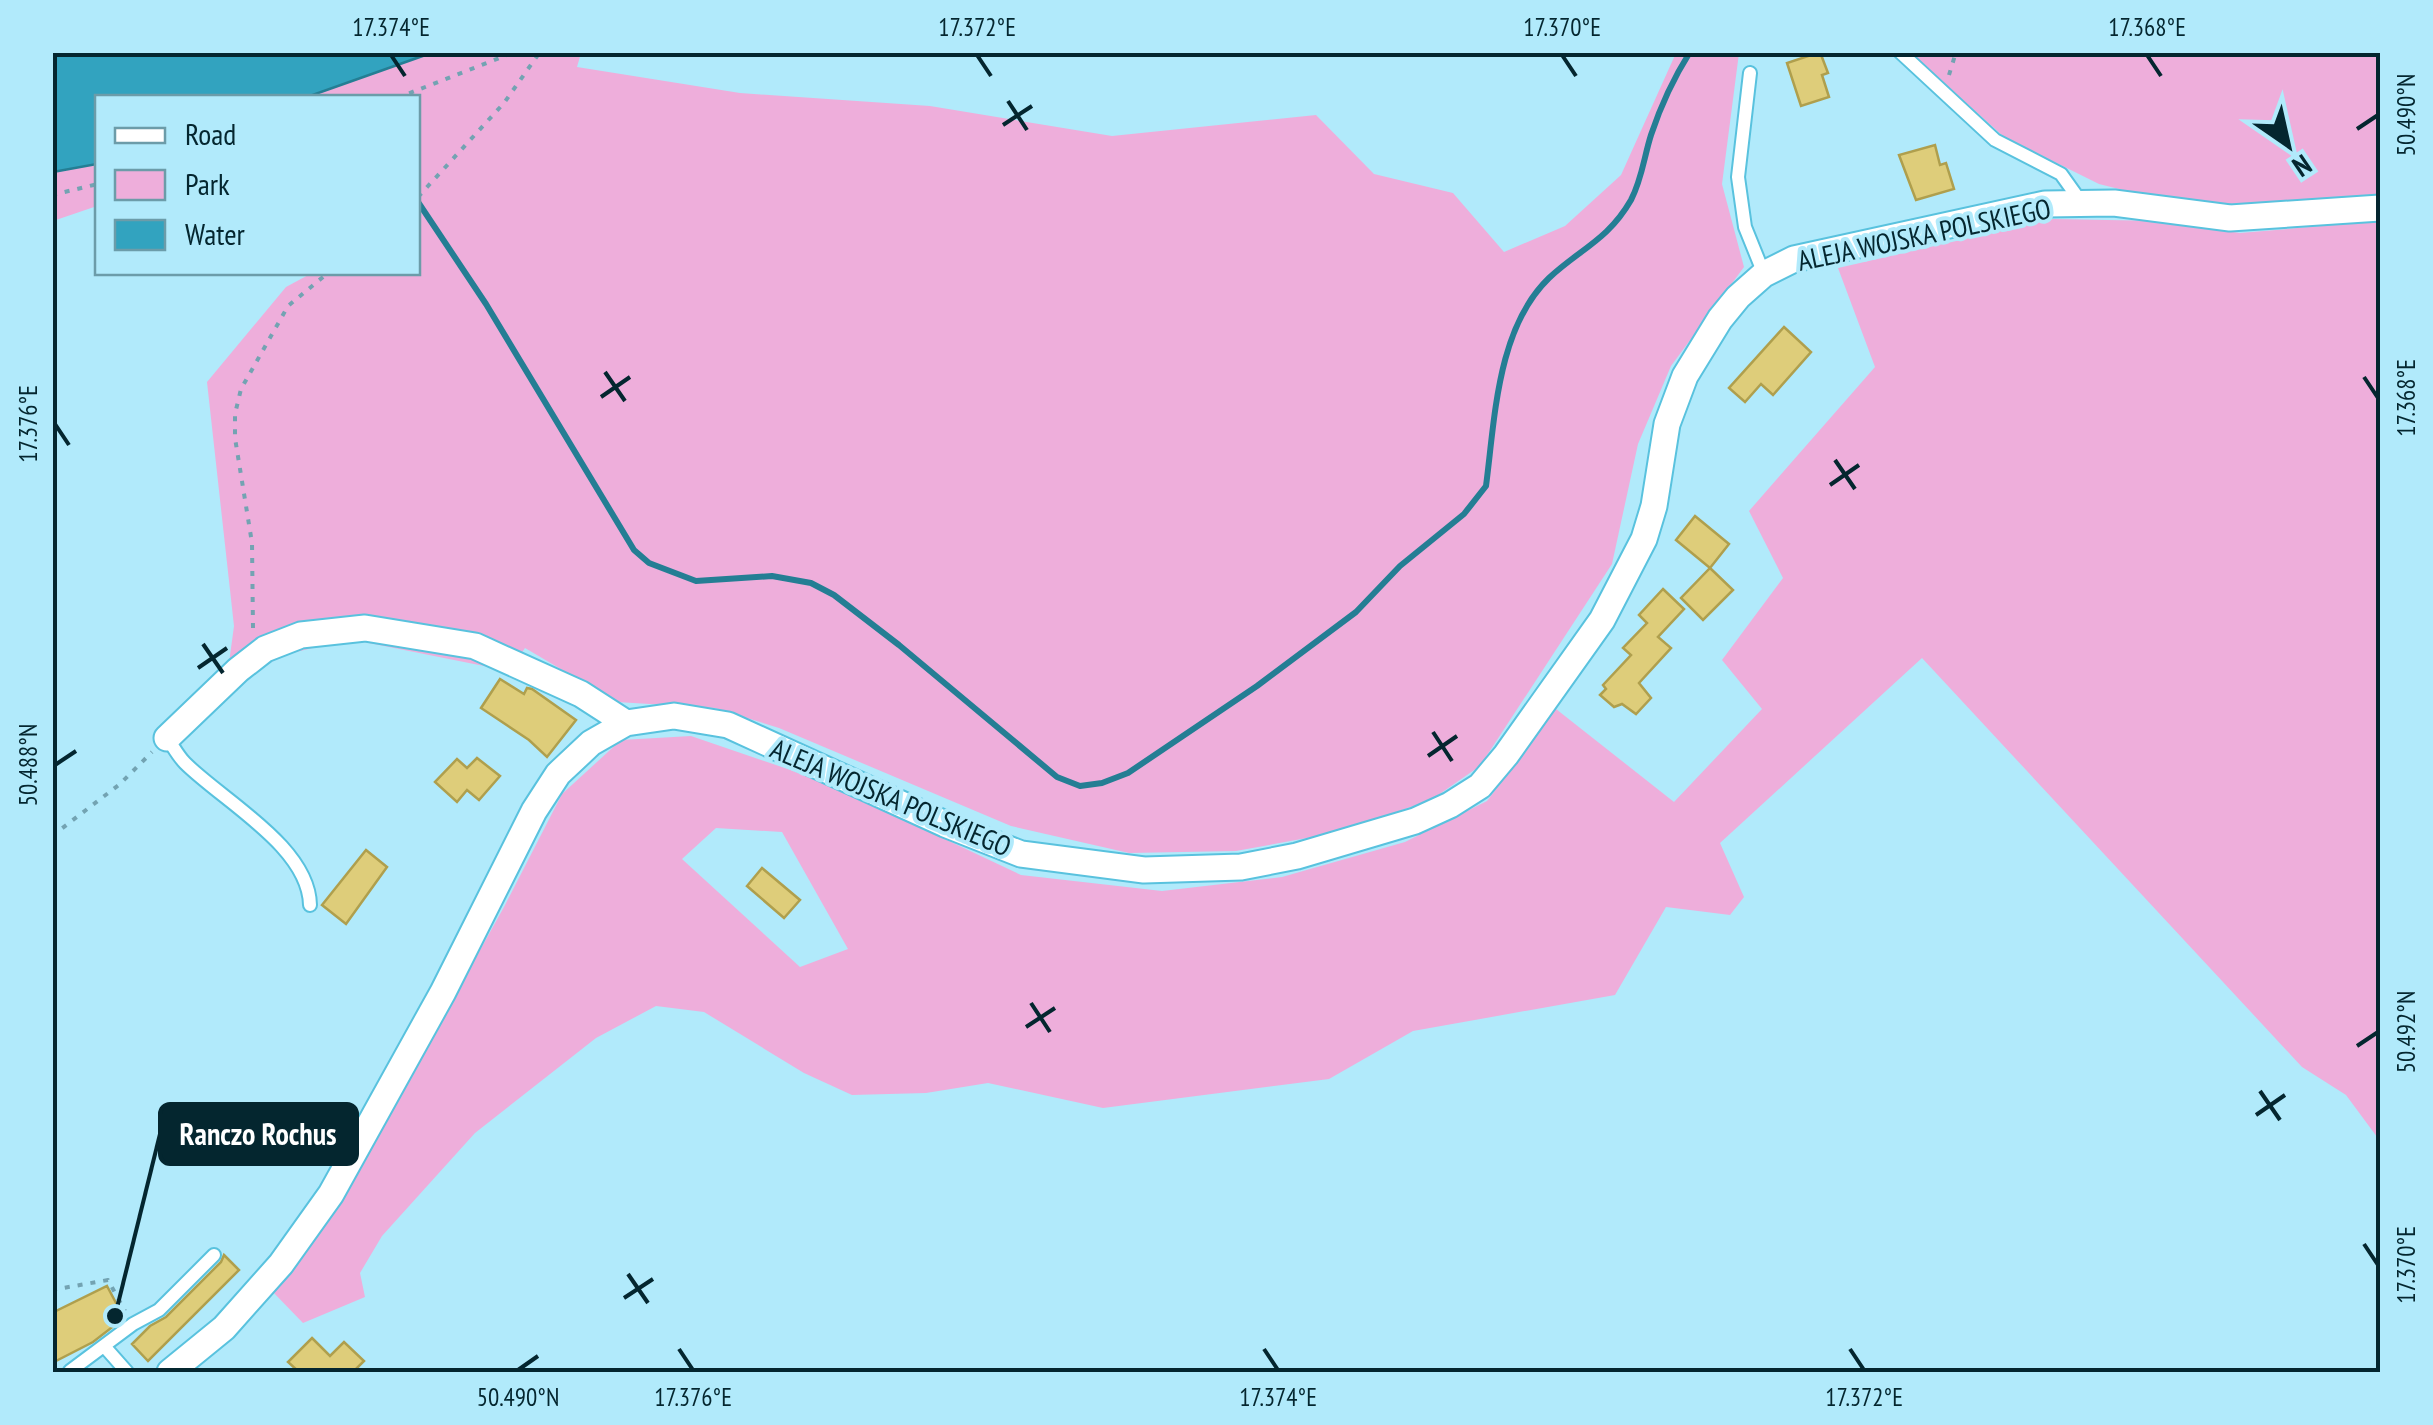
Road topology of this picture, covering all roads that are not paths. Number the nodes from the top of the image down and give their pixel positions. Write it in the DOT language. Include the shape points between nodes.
graph roads {
  1 [pos="1900,52"];
  2 [pos="1750,74"];
  3 [pos="2082,204"];
  4 [pos="2380,208"];
  5 [pos="1764,274"];
  6 [pos="626,723"];
  7 [pos="167,738"];
  8 [pos="310,905"];
  9 [pos="214,1255"];
  10 [pos="104,1346"];
  11 [pos="70,1372"];
  12 [pos="127,1372"];
  13 [pos="170,1372"];
  1 -- 3 [label="lane" via="1995,140 2061,174"];
  2 -- 5 [label="lane" via="1738,177 1745,227"];
  3 -- 4 [label="street, ALEJA WOJSKA POLSKIEGO" via="2230,218"];
  3 -- 5 [label="street, ALEJA WOJSKA POLSKIEGO" via="2044,204 1794,260"];
  5 -- 6 [label="street, ALEJA WOJSKA POLSKIEGO" via="1720,319 1684,376 1667,424 1644,539 1602,620 1480,786 1415,820 1241,867 1144,870 1021,854 728,725 674,716"];
  6 -- 7 [label="street" via="581,694 475,646 366,628 301,635 265,649"];
  6 -- 13 [label="street" via="558,774 534,810 330,1194 236,1315"];
  7 -- 8 [label="lane" via="182,761 297,863 310,886"];
  9 -- 10 [label="lane" via="159,1310"];
  10 -- 11 [label="lane"];
  10 -- 12 [label="lane"];
}
